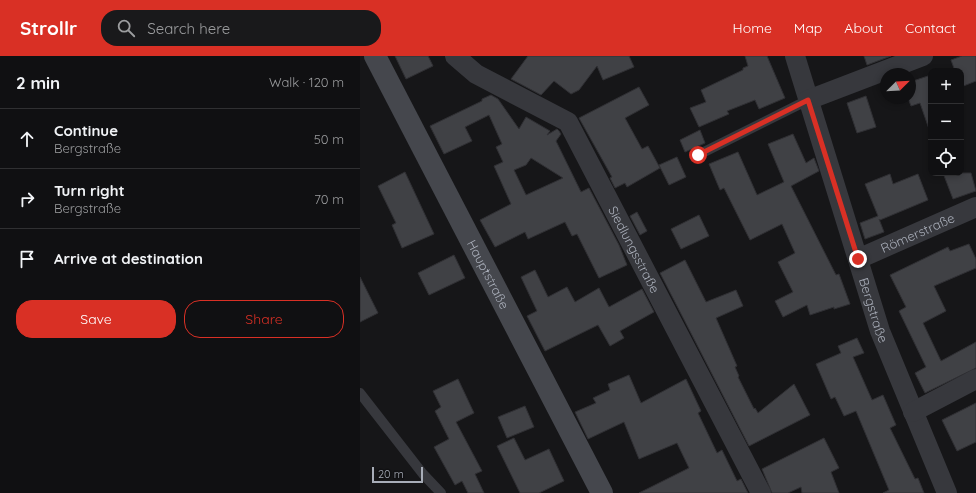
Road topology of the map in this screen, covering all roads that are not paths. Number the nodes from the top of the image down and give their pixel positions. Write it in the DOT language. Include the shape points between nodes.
graph roads {
  1 [pos="375,56"];
  2 [pos="795,56"];
  3 [pos="923,56"];
  4 [pos="459,57"];
  5 [pos="808,100"];
  6 [pos="698,155"];
  7 [pos="976,207"];
  8 [pos="858,259"];
  9 [pos="976,379"];
  10 [pos="360,393"];
  11 [pos="913,412"];
  12 [pos="441,493"];
  13 [pos="602,493"];
  14 [pos="761,493"];
  15 [pos="947,493"];
  1 -- 13 [label="street, Hauptstraße"];
  2 -- 5 [label="street, Bergstraße"];
  3 -- 5 [label="street"];
  4 -- 14 [label="street, Siedlungsstraße" via="476,74 568,122"];
  5 -- 6 [label="lane"];
  5 -- 8 [label="street, Bergstraße"];
  7 -- 8 [label="street, Römerstraße"];
  8 -- 11 [label="street, Bergstraße" via="880,331"];
  9 -- 11 [label="street"];
  10 -- 12 [label="lane" via="423,474"];
  11 -- 15 [label="street, Bergstraße"];
}
